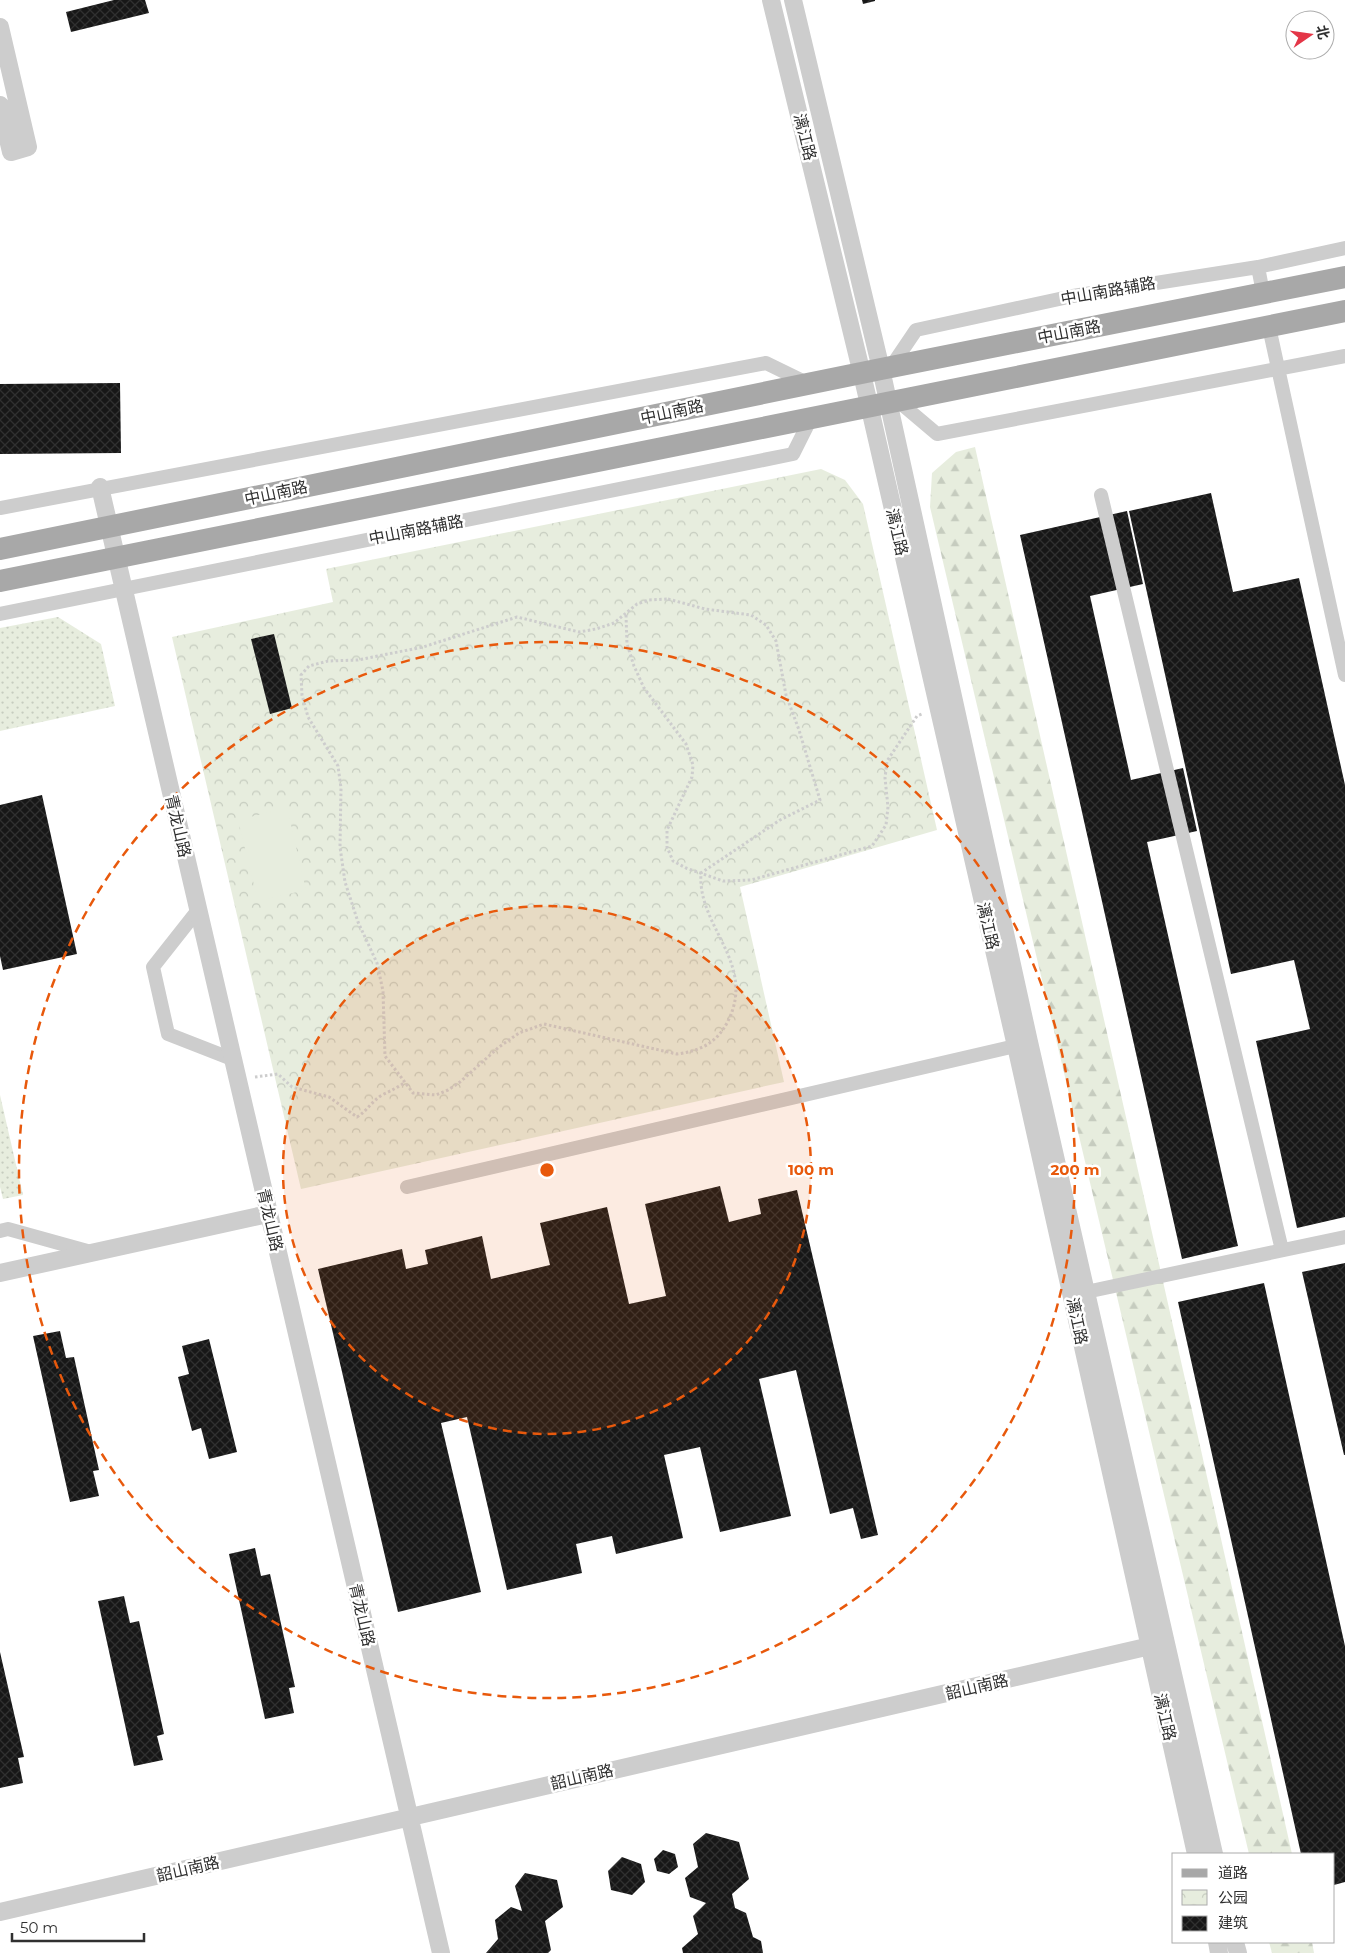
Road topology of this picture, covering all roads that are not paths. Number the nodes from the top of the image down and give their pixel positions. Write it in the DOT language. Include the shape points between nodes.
graph roads {
  1 [pos="771,0"];
  2 [pos="793,0"];
  3 [pos="0,27"];
  4 [pos="0,105"];
  5 [pos="1345,248"];
  6 [pos="1258,267"];
  7 [pos="1345,277"];
  8 [pos="1263,294"];
  9 [pos="1345,311"];
  10 [pos="1270,327"];
  11 [pos="1345,356"];
  12 [pos="878,370"];
  13 [pos="1279,370"];
  14 [pos="808,384"];
  15 [pos="885,404"];
  16 [pos="810,418"];
  17 [pos="100,487"];
  18 [pos="1101,495"];
  19 [pos="0,508"];
  20 [pos="110,527"];
  21 [pos="0,549"];
  22 [pos="117,559"];
  23 [pos="0,581"];
  24 [pos="123,589"];
  25 [pos="0,614"];
  26 [pos="1345,675"];
  27 [pos="198,910"];
  28 [pos="1023,1044"];
  29 [pos="232,1059"];
  30 [pos="407,1187"];
  31 [pos="268,1214"];
  32 [pos="0,1231"];
  33 [pos="1345,1237"];
  34 [pos="1282,1250"];
  35 [pos="94,1253"];
  36 [pos="0,1273"];
  37 [pos="1086,1292"];
  38 [pos="1157,1645"];
  39 [pos="410,1817"];
  40 [pos="1196,1853"];
  41 [pos="1214,1853"];
  42 [pos="0,1912"];
  43 [pos="441,1953"];
  1 -- 12 [label="street, 漓江路"];
  2 -- 12 [label="street, 漓江路"];
  3 -- 4 [label="street" via="28,147 11,152"];
  5 -- 6 [label="street, 中山南路辅路"];
  6 -- 8 [label="street"];
  6 -- 12 [label="street, 中山南路辅路" via="1073,296 916,330"];
  7 -- 8 [label="main road, 中山南路"];
  8 -- 10 [label="main road"];
  8 -- 12 [label="main road, 中山南路"];
  9 -- 10 [label="main road, 中山南路"];
  10 -- 13 [label="street"];
  10 -- 15 [label="main road, 中山南路"];
  11 -- 13 [label="street"];
  12 -- 14 [label="main road, 中山南路"];
  12 -- 15 [label="street, 漓江路"];
  13 -- 15 [label="street" via="937,434"];
  13 -- 26 [label="street"];
  14 -- 17 [label="street" via="766,363"];
  14 -- 20 [label="main road, 中山南路"];
  15 -- 16 [label="main road, 中山南路"];
  15 -- 28 [label="street, 漓江路"];
  15 -- 28 [label="street, 漓江路" via="938,708"];
  16 -- 22 [label="main road, 中山南路"];
  16 -- 24 [label="street, 中山南路辅路" via="793,454"];
  17 -- 19 [label="street"];
  17 -- 20 [label="street, 青龙山路"];
  18 -- 34 [label="street"];
  20 -- 21 [label="main road, 中山南路"];
  20 -- 22 [label="street, 青龙山路"];
  22 -- 23 [label="main road, 中山南路"];
  22 -- 24 [label="street, 青龙山路"];
  24 -- 25 [label="street, 中山南路辅路"];
  24 -- 27 [label="street, 青龙山路"];
  27 -- 29 [label="street, 青龙山路"];
  27 -- 29 [label="street" via="153,967 168,1034"];
  28 -- 30 [label="street"];
  28 -- 37 [label="street, 漓江路"];
  28 -- 38 [label="street, 漓江路"];
  29 -- 31 [label="street, 青龙山路"];
  31 -- 35 [label="street"];
  31 -- 39 [label="street, 青龙山路"];
  32 -- 35 [label="street" via="8,1229"];
  33 -- 34 [label="street"];
  34 -- 37 [label="street"];
  35 -- 36 [label="street"];
  37 -- 38 [label="street, 漓江路"];
  38 -- 39 [label="street, 韶山南路"];
  38 -- 40 [label="street, 漓江路"];
  38 -- 41 [label="street, 漓江路"];
  39 -- 42 [label="street, 韶山南路"];
  39 -- 43 [label="street, 青龙山路"];
}
